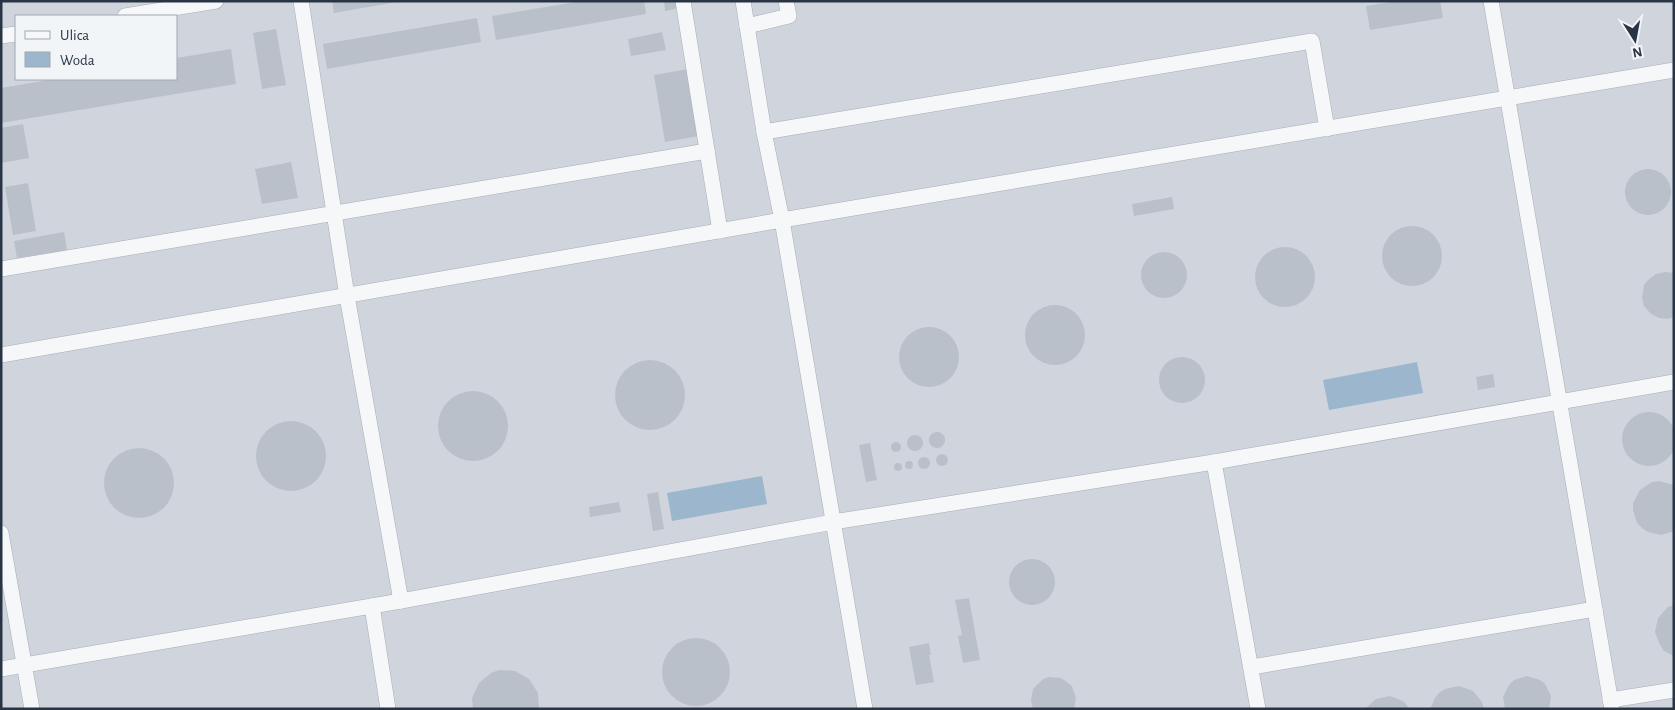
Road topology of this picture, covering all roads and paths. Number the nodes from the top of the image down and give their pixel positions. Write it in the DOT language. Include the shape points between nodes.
graph roads {
  1 [pos="216,1"];
  2 [pos="301,1"];
  3 [pos="683,1"];
  4 [pos="743,1"];
  5 [pos="786,1"];
  6 [pos="1491,1"];
  7 [pos="131,15"];
  8 [pos="747,26"];
  9 [pos="15,34"];
  10 [pos="1,36"];
  11 [pos="1674,70"];
  12 [pos="1508,98"];
  13 [pos="1327,129"];
  14 [pos="764,132"];
  15 [pos="707,151"];
  16 [pos="334,213"];
  17 [pos="782,220"];
  18 [pos="720,231"];
  19 [pos="1,269"];
  20 [pos="347,296"];
  21 [pos="1,355"];
  22 [pos="1674,382"];
  23 [pos="1560,400"];
  24 [pos="1214,462"];
  25 [pos="832,522"];
  26 [pos="1,533"];
  27 [pos="401,601"];
  28 [pos="372,606"];
  29 [pos="1595,609"];
  30 [pos="25,665"];
  31 [pos="1252,667"];
  32 [pos="1,669"];
  33 [pos="1674,690"];
  34 [pos="1611,704"];
  35 [pos="32,709"];
  36 [pos="388,709"];
  37 [pos="865,709"];
  38 [pos="1258,709"];
  1 -- 7 [label="lane"];
  2 -- 16 [label="lane"];
  3 -- 15 [label="lane"];
  4 -- 8 [label="lane"];
  5 -- 8 [label="lane" via="789,16"];
  6 -- 12 [label="lane"];
  8 -- 14 [label="lane"];
  9 -- 10 [label="lane"];
  11 -- 12 [label="lane"];
  12 -- 13 [label="lane"];
  12 -- 23 [label="lane"];
  13 -- 14 [label="lane" via="1312,42"];
  13 -- 17 [label="lane"];
  14 -- 17 [label="lane"];
  15 -- 16 [label="lane"];
  15 -- 18 [label="lane"];
  16 -- 19 [label="lane"];
  16 -- 20 [label="lane"];
  17 -- 18 [label="lane"];
  17 -- 25 [label="lane"];
  18 -- 20 [label="lane"];
  20 -- 21 [label="lane"];
  20 -- 27 [label="lane"];
  22 -- 23 [label="lane"];
  23 -- 24 [label="lane"];
  23 -- 29 [label="lane"];
  24 -- 25 [label="lane"];
  24 -- 31 [label="lane"];
  25 -- 27 [label="lane"];
  25 -- 37 [label="lane"];
  26 -- 30 [label="lane"];
  27 -- 28 [label="lane"];
  28 -- 30 [label="lane"];
  28 -- 36 [label="lane"];
  29 -- 31 [label="lane"];
  29 -- 34 [label="lane"];
  30 -- 32 [label="lane"];
  30 -- 35 [label="lane"];
  31 -- 38 [label="lane"];
  33 -- 34 [label="lane"];
}
